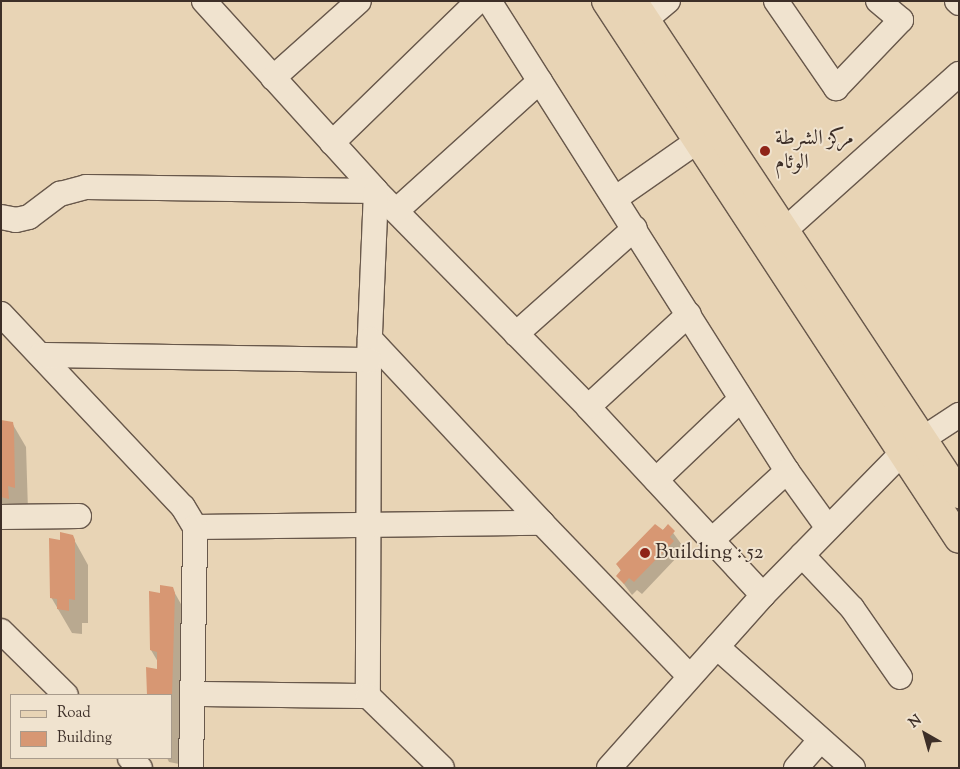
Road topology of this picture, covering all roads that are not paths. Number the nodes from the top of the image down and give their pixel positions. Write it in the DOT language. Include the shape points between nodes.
graph roads {
  1 [pos="204,1"];
  2 [pos="359,1"];
  3 [pos="478,1"];
  4 [pos="489,1"];
  5 [pos="606,1"];
  6 [pos="668,1"];
  7 [pos="776,1"];
  8 [pos="878,1"];
  9 [pos="634,17"];
  10 [pos="959,74"];
  11 [pos="273,78"];
  12 [pos="540,80"];
  13 [pos="699,140"];
  14 [pos="332,143"];
  15 [pos="376,191"];
  16 [pos="616,198"];
  17 [pos="396,212"];
  18 [pos="1,217"];
  19 [pos="635,228"];
  20 [pos="785,230"];
  21 [pos="1,314"];
  22 [pos="689,314"];
  23 [pos="516,334"];
  24 [pos="370,350"];
  25 [pos="41,355"];
  26 [pos="741,399"];
  27 [pos="588,407"];
  28 [pos="959,415"];
  29 [pos="912,443"];
  30 [pos="787,471"];
  31 [pos="656,480"];
  32 [pos="959,494"];
  33 [pos="79,516"];
  34 [pos="1,517"];
  35 [pos="542,523"];
  36 [pos="367,526"];
  37 [pos="195,527"];
  38 [pos="828,528"];
  39 [pos="959,539"];
  40 [pos="712,540"];
  41 [pos="802,555"];
  42 [pos="763,595"];
  43 [pos="1,631"];
  44 [pos="717,647"];
  45 [pos="689,676"];
  46 [pos="900,677"];
  47 [pos="65,694"];
  48 [pos="194,694"];
  49 [pos="368,696"];
  50 [pos="820,740"];
  51 [pos="131,759"];
  52 [pos="140,768"];
  53 [pos="191,768"];
  54 [pos="442,768"];
  55 [pos="610,768"];
  56 [pos="796,768"];
  57 [pos="853,768"];
  1 -- 11 [label="street"];
  2 -- 11 [label="street"];
  3 -- 14 [label="street"];
  4 -- 12 [label="street"];
  5 -- 9 [label="main road"];
  6 -- 9 [label="street"];
  7 -- 8 [label="street" via="836,88 901,20"];
  9 -- 13 [label="main road"];
  9 -- 20 [label="main road"];
  10 -- 20 [label="street"];
  11 -- 14 [label="street"];
  12 -- 16 [label="street"];
  12 -- 17 [label="street"];
  13 -- 16 [label="street"];
  13 -- 29 [label="main road"];
  14 -- 15 [label="street"];
  15 -- 17 [label="street"];
  15 -- 18 [label="street" via="86,187 60,194 29,217 16,220"];
  15 -- 24 [label="street"];
  16 -- 19 [label="street"];
  17 -- 23 [label="street"];
  19 -- 22 [label="street"];
  19 -- 23 [label="street"];
  20 -- 29 [label="main road"];
  21 -- 25 [label="street"];
  22 -- 26 [label="street"];
  22 -- 27 [label="street"];
  23 -- 27 [label="street"];
  24 -- 25 [label="street"];
  24 -- 35 [label="street"];
  24 -- 36 [label="street"];
  25 -- 37 [label="street" via="183,507"];
  26 -- 30 [label="street"];
  26 -- 31 [label="street"];
  27 -- 31 [label="street"];
  28 -- 29 [label="street"];
  29 -- 32 [label="main road"];
  29 -- 38 [label="street"];
  29 -- 39 [label="main road"];
  30 -- 38 [label="street"];
  30 -- 40 [label="street"];
  31 -- 40 [label="street"];
  33 -- 34 [label="street"];
  35 -- 36 [label="street"];
  35 -- 45 [label="street"];
  36 -- 37 [label="street"];
  36 -- 49 [label="street"];
  37 -- 48 [label="street"];
  38 -- 41 [label="street"];
  40 -- 42 [label="street"];
  41 -- 42 [label="street"];
  41 -- 46 [label="street" via="852,608"];
  42 -- 44 [label="street"];
  43 -- 47 [label="street"];
  44 -- 45 [label="street"];
  44 -- 50 [label="street"];
  45 -- 55 [label="street"];
  48 -- 49 [label="street"];
  48 -- 53 [label="street"];
  49 -- 54 [label="street"];
  50 -- 56 [label="street"];
  50 -- 57 [label="street"];
  51 -- 52 [label="street"];
}
